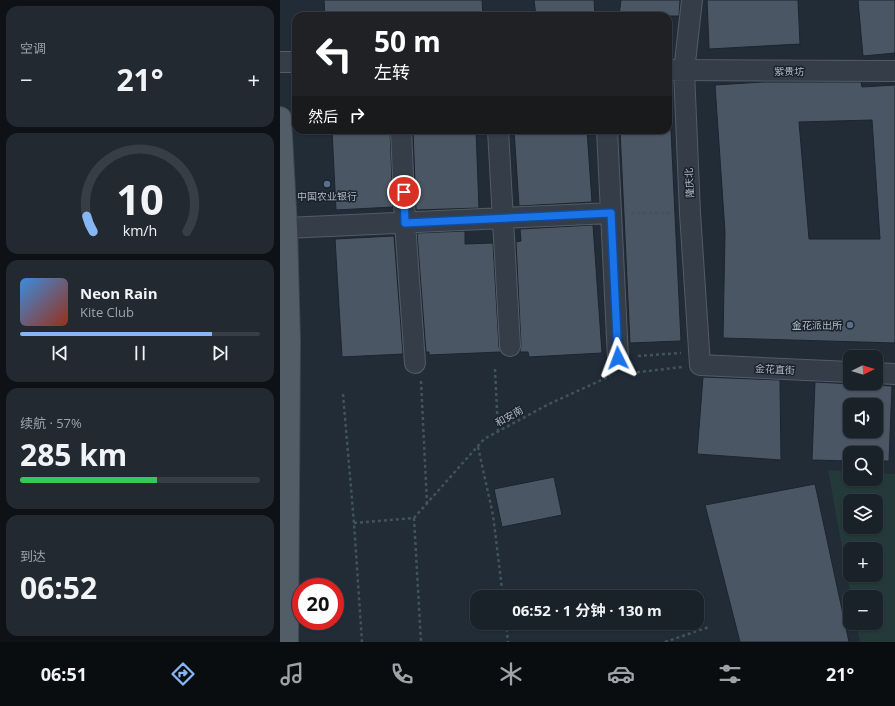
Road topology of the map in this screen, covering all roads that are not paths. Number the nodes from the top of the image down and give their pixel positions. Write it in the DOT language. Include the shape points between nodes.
graph roads {
  1 [pos="692,0"];
  2 [pos="280,62"];
  3 [pos="292,62"];
  4 [pos="676,70"];
  5 [pos="895,71"];
  6 [pos="280,118"];
  7 [pos="401,134"];
  8 [pos="498,134"];
  9 [pos="607,134"];
  10 [pos="611,213"];
  11 [pos="502,219"];
  12 [pos="405,223"];
  13 [pos="286,228"];
  14 [pos="510,346"];
  15 [pos="700,358"];
  16 [pos="418,369"];
  17 [pos="618,369"];
  18 [pos="843,371"];
  19 [pos="883,373"];
  20 [pos="895,374"];
  21 [pos="287,642"];
  1 -- 4 [label="street, 隆庆北"];
  2 -- 3 [label="street"];
  4 -- 5 [label="street, 紫贵坊"];
  4 -- 15 [label="street, 隆庆北" via="690,213"];
  6 -- 13 [label="main road"];
  7 -- 12 [label="street"];
  8 -- 11 [label="street"];
  9 -- 10 [label="street"];
  10 -- 11 [label="street"];
  10 -- 17 [label="street"];
  11 -- 12 [label="street"];
  11 -- 14 [label="street"];
  12 -- 13 [label="street"];
  12 -- 16 [label="street"];
  13 -- 21 [label="main road"];
  15 -- 18 [label="street, 金花直街"];
  19 -- 20 [label="street"];
}
